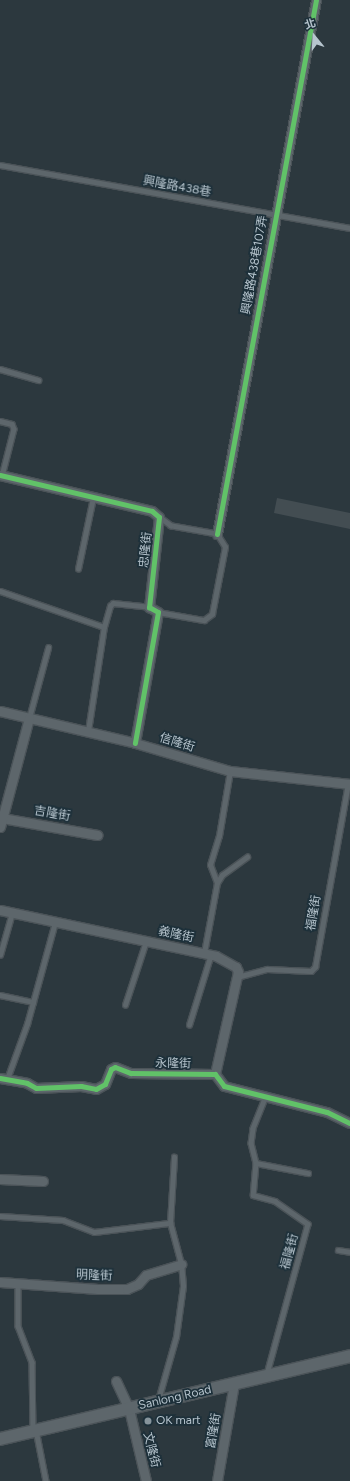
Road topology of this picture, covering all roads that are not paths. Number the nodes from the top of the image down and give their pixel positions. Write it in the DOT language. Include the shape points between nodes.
graph roads {
  1 [pos="316,0"];
  2 [pos="0,165"];
  3 [pos="274,214"];
  4 [pos="350,228"];
  5 [pos="0,369"];
  6 [pos="38,380"];
  7 [pos="0,420"];
  8 [pos="1,476"];
  9 [pos="93,498"];
  10 [pos="159,517"];
  11 [pos="217,534"];
  12 [pos="78,568"];
  13 [pos="0,591"];
  14 [pos="149,607"];
  15 [pos="158,612"];
  16 [pos="104,627"];
  17 [pos="48,648"];
  18 [pos="0,711"];
  19 [pos="29,718"];
  20 [pos="88,731"];
  21 [pos="135,743"];
  22 [pos="230,771"];
  23 [pos="349,784"];
  24 [pos="1,822"];
  25 [pos="97,835"];
  26 [pos="247,857"];
  27 [pos="217,883"];
  28 [pos="0,910"];
  29 [pos="12,913"];
  30 [pos="55,922"];
  31 [pos="146,941"];
  32 [pos="207,954"];
  33 [pos="0,955"];
  34 [pos="237,977"];
  35 [pos="0,995"];
  36 [pos="33,1002"];
  37 [pos="125,1006"];
  38 [pos="189,1025"];
  39 [pos="215,1074"];
  40 [pos="4,1079"];
  41 [pos="266,1096"];
  42 [pos="350,1123"];
  43 [pos="174,1157"];
  44 [pos="256,1163"];
  45 [pos="308,1173"];
  46 [pos="0,1179"];
  47 [pos="43,1181"];
  48 [pos="0,1216"];
  49 [pos="170,1223"];
  50 [pos="338,1250"];
  51 [pos="350,1252"];
  52 [pos="181,1264"];
  53 [pos="0,1282"];
  54 [pos="18,1283"];
  55 [pos="350,1356"];
  56 [pos="266,1376"];
  57 [pos="116,1381"];
  58 [pos="234,1384"];
  59 [pos="158,1401"];
  60 [pos="129,1409"];
  61 [pos="35,1431"];
  62 [pos="0,1439"];
  63 [pos="46,1481"];
  64 [pos="146,1481"];
  65 [pos="217,1481"];
  1 -- 3 [label="street, 興隆路438巷107弄"];
  2 -- 3 [label="lane, 興隆路438巷"];
  3 -- 4 [label="lane, 興隆路438巷"];
  3 -- 11 [label="street, 興隆路438巷107弄"];
  5 -- 6 [label="lane"];
  7 -- 8 [label="lane" via="12,424 14,429"];
  8 -- 9 [label="street, 忠隆街"];
  9 -- 10 [label="street, 忠隆街" via="152,511"];
  9 -- 12 [label="lane"];
  10 -- 11 [label="lane" via="171,526"];
  10 -- 14 [label="street, 忠隆街"];
  11 -- 15 [label="lane" via="224,547 212,614 204,620"];
  13 -- 16 [label="lane"];
  14 -- 15 [label="street"];
  14 -- 16 [label="lane" via="113,603"];
  15 -- 21 [label="street"];
  16 -- 20 [label="lane"];
  17 -- 19 [label="lane"];
  18 -- 19 [label="street, 信隆街"];
  19 -- 20 [label="street, 信隆街"];
  19 -- 24 [label="street"];
  20 -- 21 [label="street, 信隆街"];
  21 -- 22 [label="street, 信隆街"];
  22 -- 23 [label="street, 信隆街"];
  22 -- 27 [label="lane" via="219,836 210,865"];
  23 -- 34 [label="lane, 福隆街" via="315,967 311,971 267,969"];
  24 -- 25 [label="street, 吉隆街"];
  26 -- 27 [label="lane" via="222,874"];
  27 -- 32 [label="lane"];
  28 -- 29 [label="street, 義隆街"];
  29 -- 30 [label="street, 義隆街"];
  29 -- 33 [label="lane"];
  30 -- 31 [label="street, 義隆街"];
  30 -- 36 [label="lane"];
  31 -- 32 [label="street, 義隆街"];
  31 -- 37 [label="lane"];
  32 -- 34 [label="street, 義隆街" via="236,967"];
  32 -- 38 [label="lane"];
  34 -- 39 [label="street"];
  35 -- 36 [label="lane"];
  36 -- 40 [label="lane"];
  39 -- 40 [label="street, 永隆街" via="131,1073 115,1067 111,1068 105,1084 96,1089 81,1086 36,1088 27,1083"];
  39 -- 41 [label="street" via="224,1086"];
  41 -- 42 [label="street" via="327,1112"];
  41 -- 44 [label="lane, 福隆街" via="252,1136 251,1143"];
  43 -- 49 [label="lane"];
  44 -- 45 [label="lane"];
  44 -- 56 [label="lane, 福隆街" via="253,1196 275,1201 308,1224"];
  46 -- 47 [label="street"];
  48 -- 49 [label="lane" via="63,1220 94,1232"];
  49 -- 52 [label="lane"];
  50 -- 51 [label="lane"];
  52 -- 54 [label="street, 明隆街" via="146,1275 138,1284 127,1289"];
  52 -- 59 [label="lane" via="181,1308"];
  53 -- 54 [label="street, 明隆街"];
  54 -- 61 [label="lane" via="18,1326 32,1362"];
  55 -- 56 [label="street, Sanlong Road"];
  56 -- 58 [label="street, Sanlong Road"];
  57 -- 60 [label="street, 文隆街"];
  58 -- 59 [label="street, Sanlong Road"];
  58 -- 65 [label="street, 富隆街"];
  59 -- 60 [label="street, Sanlong Road"];
  60 -- 61 [label="street, Sanlong Road"];
  60 -- 64 [label="street, 文隆街"];
  61 -- 62 [label="street, Sanlong Road"];
  61 -- 63 [label="lane"];
}
